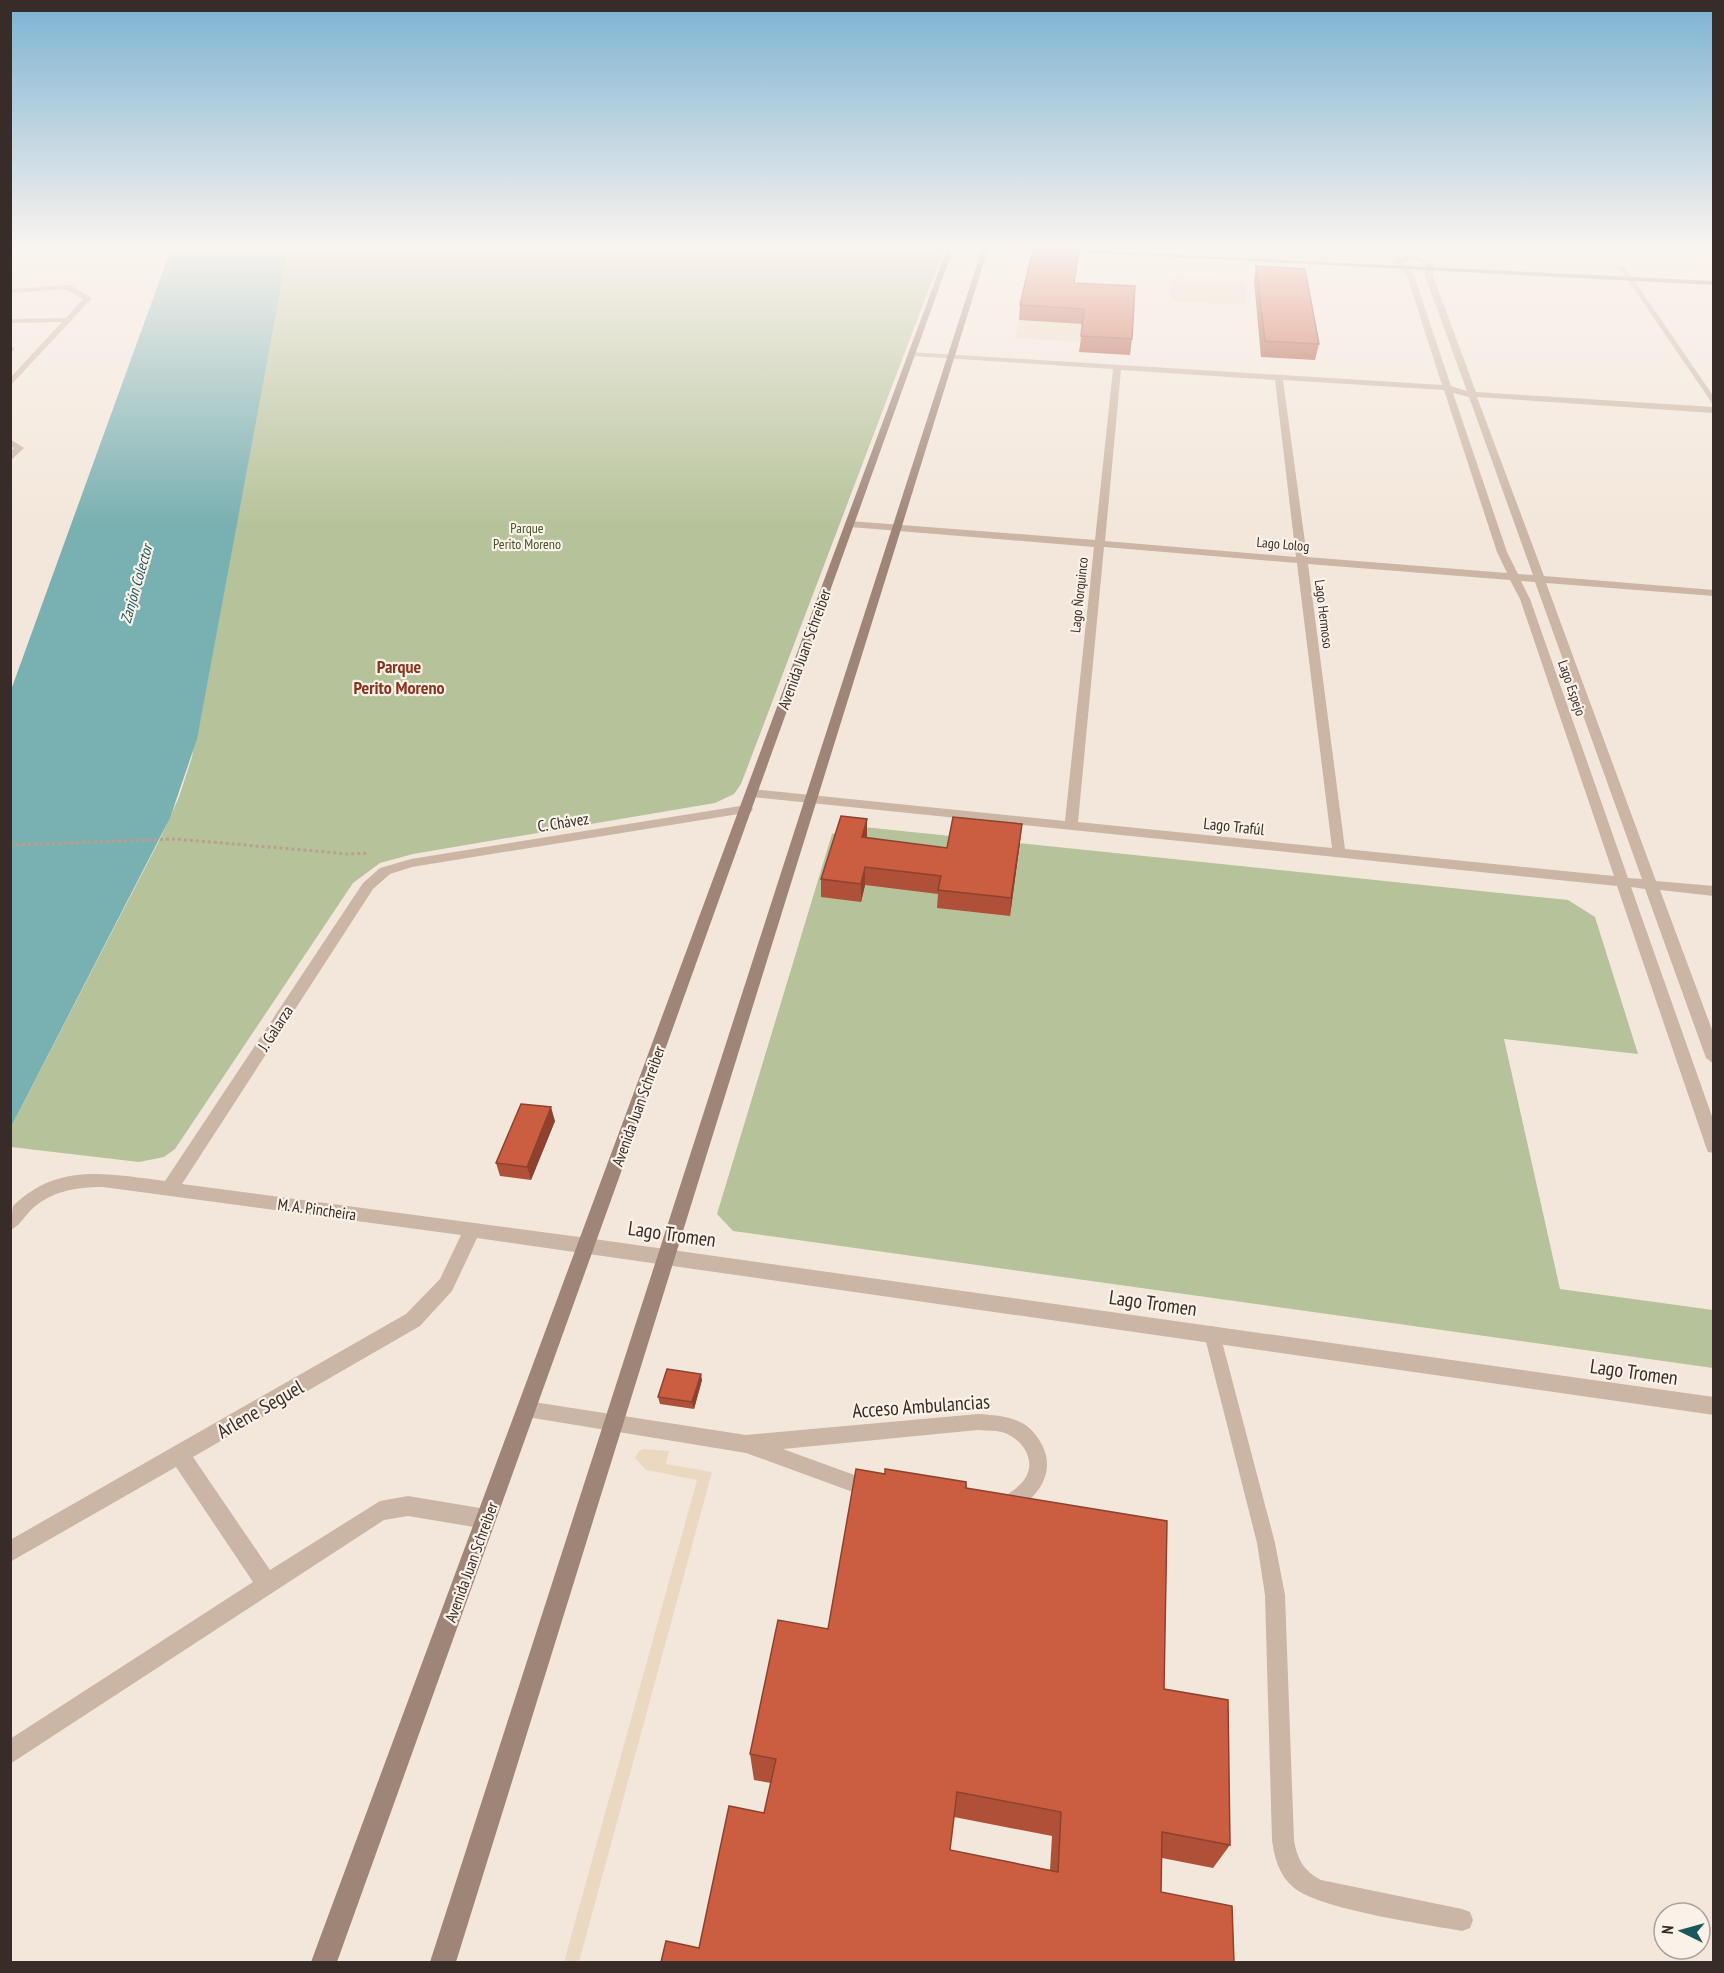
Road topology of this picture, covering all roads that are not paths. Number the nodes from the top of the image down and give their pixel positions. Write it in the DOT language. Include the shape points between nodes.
graph roads {
  1 [pos="49,341"];
  2 [pos="917,341"];
  3 [pos="956,341"];
  4 [pos="1432,341"];
  5 [pos="1456,341"];
  6 [pos="1671,341"];
  7 [pos="912,354"];
  8 [pos="951,357"];
  9 [pos="1117,368"];
  10 [pos="1279,378"];
  11 [pos="10,384"];
  12 [pos="1448,388"];
  13 [pos="1471,390"];
  14 [pos="1713,404"];
  15 [pos="10,442"];
  16 [pos="10,458"];
  17 [pos="850,524"];
  18 [pos="897,528"];
  19 [pos="1099,544"];
  20 [pos="1302,560"];
  21 [pos="1514,577"];
  22 [pos="1539,579"];
  23 [pos="1713,592"];
  24 [pos="811,800"];
  25 [pos="749,801"];
  26 [pos="1071,826"];
  27 [pos="1339,853"];
  28 [pos="385,871"];
  29 [pos="1623,882"];
  30 [pos="1651,885"];
  31 [pos="1713,891"];
  32 [pos="1713,1058"];
  33 [pos="1713,1147"];
  34 [pos="169,1189"];
  35 [pos="10,1224"];
  36 [pos="472,1230"];
  37 [pos="587,1245"];
  38 [pos="667,1256"];
  39 [pos="1212,1334"];
  40 [pos="1713,1406"];
  41 [pos="527,1409"];
  42 [pos="614,1423"];
  43 [pos="746,1444"];
  44 [pos="180,1455"];
  45 [pos="891,1493"];
  46 [pos="993,1508"];
  47 [pos="486,1519"];
  48 [pos="10,1552"];
  49 [pos="267,1584"];
  50 [pos="10,1753"];
  51 [pos="1462,1920"];
  52 [pos="324,1962"];
  53 [pos="443,1962"];
  1 -- 11 [label="street"];
  2 -- 7 [label="main road, Avenida Juan Schreiber"];
  3 -- 8 [label="main road"];
  4 -- 12 [label="street, Lago Espejo"];
  5 -- 13 [label="street, Lago Espejo"];
  6 -- 14 [label="street"];
  7 -- 8 [label="street"];
  7 -- 17 [label="main road, Avenida Juan Schreiber"];
  8 -- 9 [label="street"];
  8 -- 18 [label="main road"];
  9 -- 10 [label="street"];
  9 -- 19 [label="street, Lago Ñorquinco"];
  10 -- 12 [label="street"];
  10 -- 20 [label="street, Lago Hermoso"];
  12 -- 13 [label="street" via="1454,392"];
  12 -- 21 [label="street, Lago Espejo" via="1502,552"];
  13 -- 14 [label="street"];
  13 -- 22 [label="street, Lago Espejo"];
  15 -- 16 [label="street" via="20,448"];
  17 -- 18 [label="street, Lago Lolog"];
  17 -- 25 [label="main road, Avenida Juan Schreiber"];
  18 -- 19 [label="street, Lago Lolog"];
  18 -- 24 [label="main road"];
  19 -- 20 [label="street, Lago Lolog"];
  19 -- 26 [label="street, Lago Ñorquinco"];
  20 -- 21 [label="street, Lago Lolog"];
  20 -- 27 [label="street, Lago Hermoso"];
  21 -- 22 [label="street, Lago Lolog"];
  21 -- 29 [label="street, Lago Espejo" via="1525,598"];
  22 -- 23 [label="street, Lago Lolog"];
  22 -- 30 [label="street, Lago Espejo"];
  24 -- 25 [label="street, Lago Trafúl"];
  24 -- 26 [label="street, Lago Trafúl"];
  24 -- 38 [label="main road"];
  25 -- 28 [label="street, C. Chávez"];
  25 -- 37 [label="main road, Avenida Juan Schreiber"];
  26 -- 27 [label="street, Lago Trafúl"];
  27 -- 29 [label="street, Lago Trafúl"];
  28 -- 34 [label="street, J. Galarza" via="368,886"];
  29 -- 30 [label="street, Lago Trafúl"];
  29 -- 33 [label="street, Lago Espejo"];
  30 -- 31 [label="street, Lago Trafúl"];
  30 -- 32 [label="street, Lago Espejo"];
  34 -- 35 [label="street, M. A. Pincheira" via="85,1180 48,1188 18,1211"];
  34 -- 36 [label="street, M. A. Pincheira"];
  36 -- 37 [label="street, M. A. Pincheira"];
  36 -- 44 [label="street, Arlene Seguel" via="446,1285 413,1320"];
  37 -- 38 [label="street, Lago Tromen"];
  37 -- 41 [label="main road, Avenida Juan Schreiber"];
  38 -- 39 [label="street, Lago Tromen"];
  38 -- 42 [label="main road"];
  39 -- 40 [label="street, Lago Tromen"];
  39 -- 51 [label="lane" via="1266,1543 1275,1594 1283,1840 1290,1869 1299,1880 1320,1891"];
  41 -- 42 [label="lane, Acceso Ambulancias"];
  41 -- 47 [label="main road, Avenida Juan Schreiber"];
  42 -- 43 [label="lane, Acceso Ambulancias"];
  42 -- 53 [label="main road"];
  43 -- 45 [label="lane, Acceso Ambulancias" via="853,1484"];
  43 -- 46 [label="lane, Acceso Ambulancias" via="1001,1422 1030,1439 1038,1460 1032,1485 1024,1494 1015,1502"];
  44 -- 48 [label="street, Arlene Seguel"];
  44 -- 49 [label="street"];
  47 -- 49 [label="street" via="417,1507 389,1507"];
  47 -- 52 [label="main road, Avenida Juan Schreiber"];
  49 -- 50 [label="street"];
}
